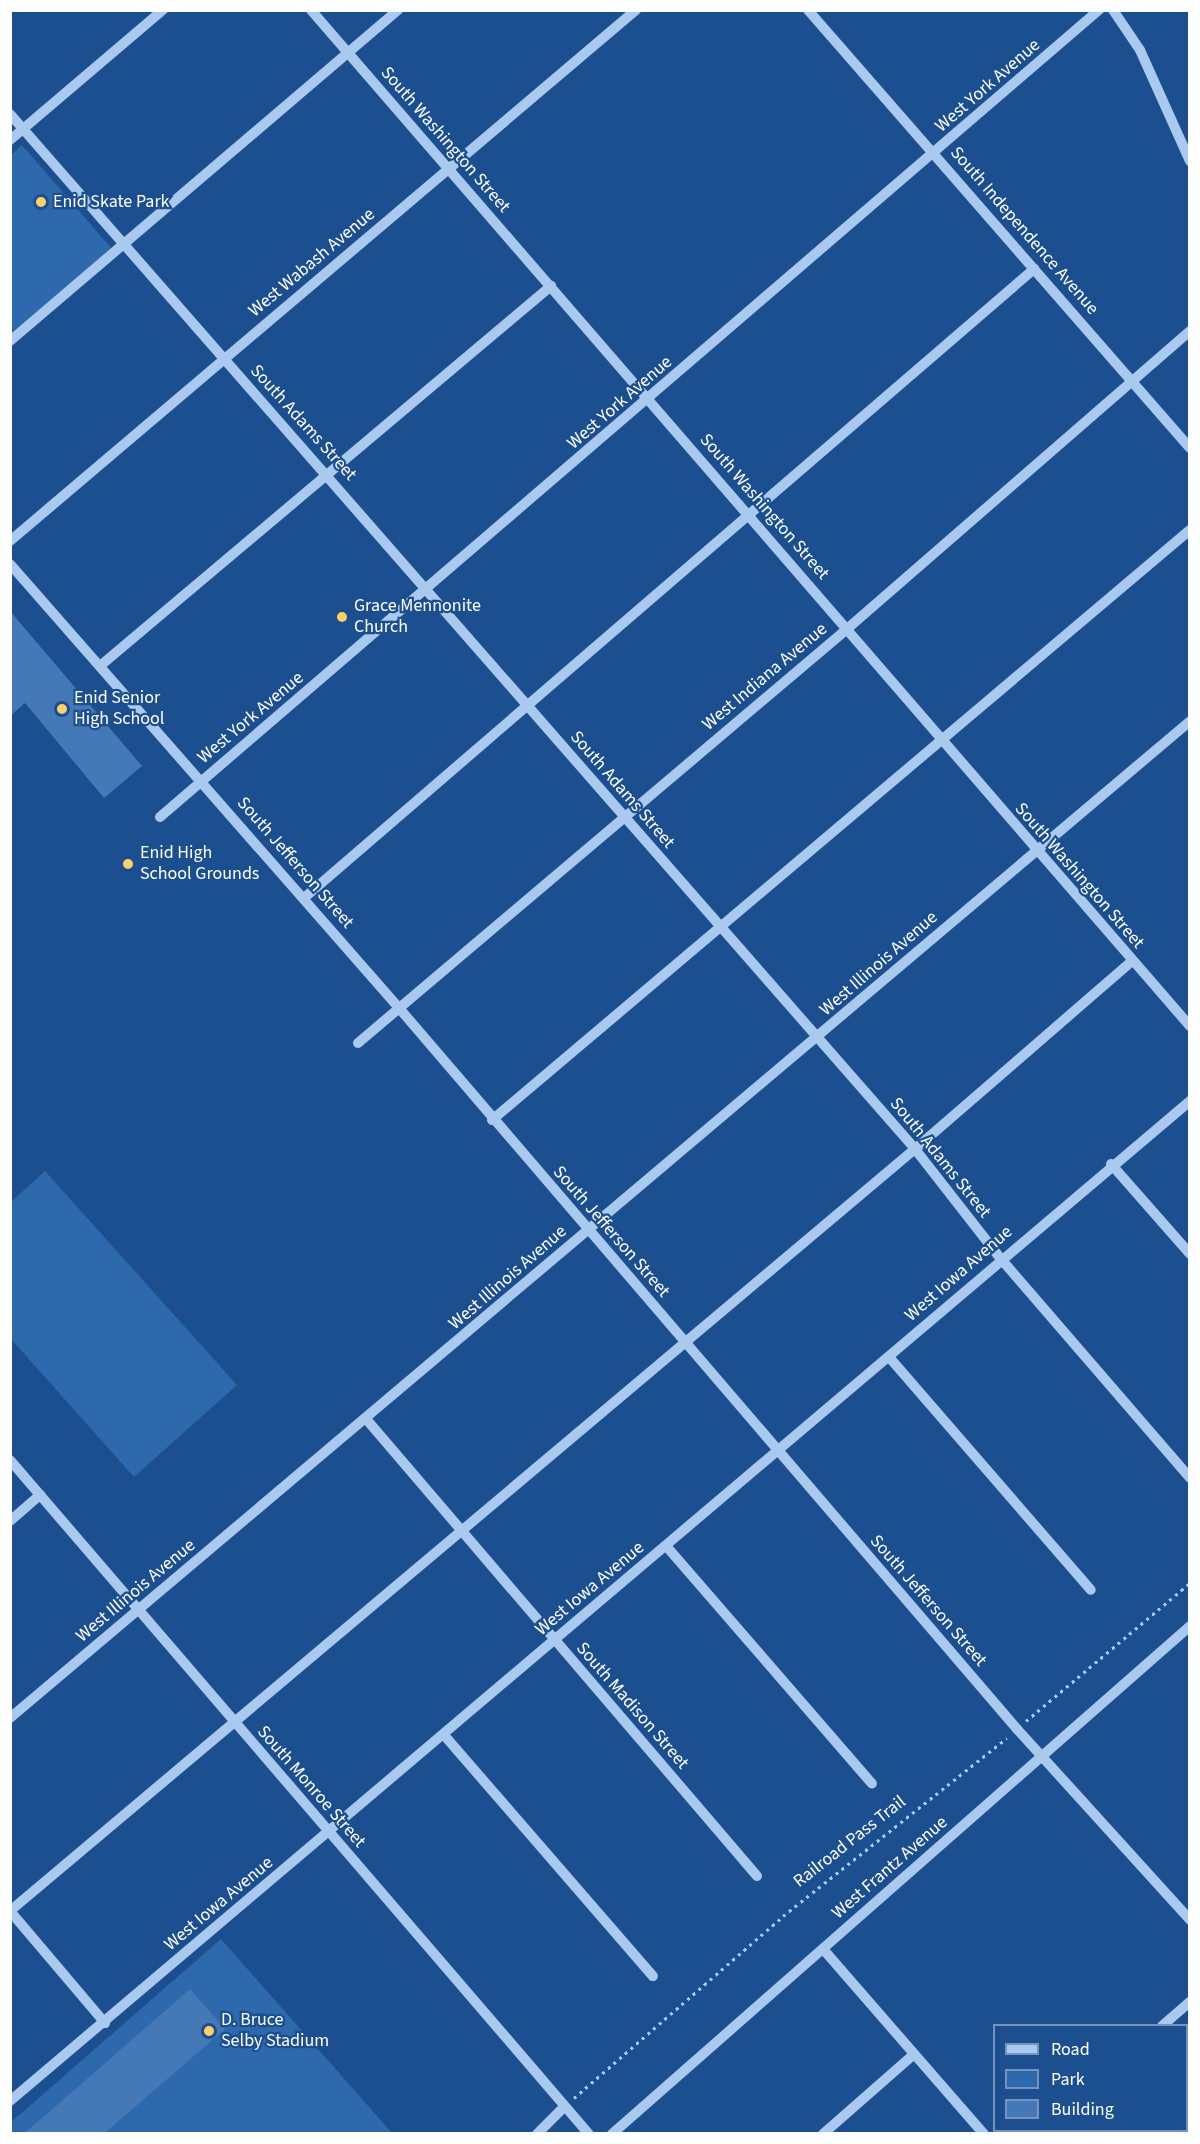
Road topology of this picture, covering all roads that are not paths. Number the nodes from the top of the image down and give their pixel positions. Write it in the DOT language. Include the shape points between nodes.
graph roads {
  1 [pos="163,10"];
  2 [pos="311,10"];
  3 [pos="398,10"];
  4 [pos="636,10"];
  5 [pos="808,10"];
  6 [pos="1099,10"];
  7 [pos="1113,10"];
  8 [pos="348,54"];
  9 [pos="10,114"];
  10 [pos="23,129"];
  11 [pos="10,140"];
  12 [pos="934,155"];
  13 [pos="1190,160"];
  14 [pos="447,170"];
  15 [pos="124,245"];
  16 [pos="1034,269"];
  17 [pos="551,286"];
  18 [pos="1190,331"];
  19 [pos="10,341"];
  20 [pos="224,359"];
  21 [pos="1133,382"];
  22 [pos="649,400"];
  23 [pos="1190,448"];
  24 [pos="328,476"];
  25 [pos="749,515"];
  26 [pos="1190,530"];
  27 [pos="10,541"];
  28 [pos="10,564"];
  29 [pos="428,589"];
  30 [pos="848,629"];
  31 [pos="100,666"];
  32 [pos="529,707"];
  33 [pos="1190,721"];
  34 [pos="941,740"];
  35 [pos="202,781"];
  36 [pos="160,817"];
  37 [pos="624,818"];
  38 [pos="1036,851"];
  39 [pos="304,898"];
  40 [pos="720,927"];
  41 [pos="1131,962"];
  42 [pos="399,1008"];
  43 [pos="1190,1026"];
  44 [pos="818,1039"];
  45 [pos="358,1043"];
  46 [pos="1190,1101"];
  47 [pos="492,1120"];
  48 [pos="915,1149"];
  49 [pos="1111,1164"];
  50 [pos="589,1230"];
  51 [pos="1190,1254"];
  52 [pos="1001,1259"];
  53 [pos="684,1342"];
  54 [pos="889,1357"];
  55 [pos="367,1420"];
  56 [pos="776,1452"];
  57 [pos="10,1460"];
  58 [pos="1190,1479"];
  59 [pos="40,1496"];
  60 [pos="10,1521"];
  61 [pos="461,1532"];
  62 [pos="667,1546"];
  63 [pos="1091,1590"];
  64 [pos="140,1608"];
  65 [pos="1190,1626"];
  66 [pos="554,1641"];
  67 [pos="10,1718"];
  68 [pos="235,1724"];
  69 [pos="444,1735"];
  70 [pos="1042,1757"];
  71 [pos="872,1784"];
  72 [pos="329,1832"];
  73 [pos="758,1876"];
  74 [pos="10,1911"];
  75 [pos="1190,1920"];
  76 [pos="823,1949"];
  77 [pos="653,1976"];
  78 [pos="1190,2001"];
  79 [pos="105,2023"];
  80 [pos="1163,2024"];
  81 [pos="915,2054"];
  82 [pos="10,2101"];
  83 [pos="564,2107"];
  84 [pos="537,2133"];
  85 [pos="589,2133"];
  86 [pos="612,2133"];
  87 [pos="823,2133"];
  88 [pos="984,2133"];
  1 -- 10 [label="street"];
  2 -- 8 [label="street, South Washington Street"];
  3 -- 8 [label="street"];
  4 -- 14 [label="street, West Wabash Avenue"];
  5 -- 12 [label="street, South Independence Avenue"];
  6 -- 12 [label="street, West York Avenue"];
  7 -- 13 [label="street" via="1140,50"];
  8 -- 14 [label="street, South Washington Street"];
  8 -- 15 [label="street"];
  9 -- 10 [label="street, South Adams Street"];
  10 -- 11 [label="street"];
  10 -- 15 [label="street, South Adams Street"];
  12 -- 16 [label="street, South Independence Avenue"];
  12 -- 22 [label="street, West York Avenue"];
  14 -- 17 [label="street, South Washington Street"];
  14 -- 20 [label="street, West Wabash Avenue"];
  15 -- 19 [label="street"];
  15 -- 20 [label="street, South Adams Street"];
  16 -- 21 [label="street, South Independence Avenue"];
  16 -- 25 [label="street"];
  17 -- 22 [label="street, South Washington Street"];
  17 -- 24 [label="street"];
  18 -- 21 [label="street, West Indiana Avenue"];
  20 -- 24 [label="street, South Adams Street"];
  20 -- 27 [label="street, West Wabash Avenue"];
  21 -- 23 [label="street, South Independence Avenue"];
  21 -- 30 [label="street, West Indiana Avenue"];
  22 -- 25 [label="street, South Washington Street"];
  22 -- 29 [label="street, West York Avenue"];
  24 -- 29 [label="street, South Adams Street"];
  24 -- 31 [label="street"];
  25 -- 30 [label="street, South Washington Street"];
  25 -- 32 [label="street"];
  26 -- 34 [label="street"];
  28 -- 31 [label="street, South Jefferson Street"];
  29 -- 32 [label="street, South Adams Street"];
  29 -- 35 [label="street, West York Avenue"];
  30 -- 34 [label="street, South Washington Street"];
  30 -- 37 [label="street, West Indiana Avenue"];
  31 -- 35 [label="street, South Jefferson Street"];
  32 -- 37 [label="street, South Adams Street"];
  32 -- 39 [label="street"];
  33 -- 38 [label="street, West Illinois Avenue"];
  34 -- 38 [label="street, South Washington Street"];
  34 -- 40 [label="street"];
  35 -- 36 [label="street, West York Avenue"];
  35 -- 39 [label="street, South Jefferson Street"];
  37 -- 40 [label="street, South Adams Street"];
  37 -- 42 [label="street, West Indiana Avenue"];
  38 -- 41 [label="street, South Washington Street"];
  38 -- 44 [label="street, West Illinois Avenue"];
  39 -- 42 [label="street, South Jefferson Street"];
  40 -- 44 [label="street, South Adams Street"];
  40 -- 47 [label="street"];
  41 -- 43 [label="street, South Washington Street"];
  41 -- 48 [label="street"];
  42 -- 45 [label="street, West Indiana Avenue"];
  42 -- 47 [label="street, South Jefferson Street"];
  44 -- 48 [label="street, South Adams Street"];
  44 -- 50 [label="street, West Illinois Avenue"];
  46 -- 49 [label="street, West Iowa Avenue"];
  47 -- 50 [label="street, South Jefferson Street"];
  48 -- 52 [label="street, South Adams Street"];
  48 -- 53 [label="street"];
  49 -- 51 [label="street"];
  49 -- 52 [label="street, West Iowa Avenue"];
  50 -- 53 [label="street, South Jefferson Street"];
  50 -- 55 [label="street, West Illinois Avenue"];
  52 -- 54 [label="street, West Iowa Avenue"];
  52 -- 58 [label="street, South Adams Street"];
  53 -- 56 [label="street, South Jefferson Street"];
  53 -- 61 [label="street"];
  54 -- 56 [label="street, West Iowa Avenue"];
  54 -- 63 [label="street"];
  55 -- 61 [label="street, South Madison Street"];
  55 -- 64 [label="street, West Illinois Avenue"];
  56 -- 62 [label="street, West Iowa Avenue"];
  56 -- 70 [label="street, South Jefferson Street"];
  57 -- 59 [label="street, South Monroe Street"];
  59 -- 60 [label="street"];
  59 -- 64 [label="street, South Monroe Street"];
  61 -- 66 [label="street, South Madison Street"];
  61 -- 68 [label="street"];
  62 -- 66 [label="street, West Iowa Avenue"];
  62 -- 71 [label="street"];
  64 -- 67 [label="street, West Illinois Avenue"];
  64 -- 68 [label="street, South Monroe Street"];
  65 -- 70 [label="street, West Frantz Avenue"];
  66 -- 69 [label="street, West Iowa Avenue"];
  66 -- 73 [label="street, South Madison Street"];
  68 -- 72 [label="street, South Monroe Street"];
  68 -- 74 [label="street"];
  69 -- 72 [label="street, West Iowa Avenue"];
  69 -- 77 [label="street"];
  70 -- 75 [label="street, South Jefferson Street"];
  70 -- 76 [label="street, West Frantz Avenue"];
  72 -- 79 [label="street, West Iowa Avenue"];
  72 -- 83 [label="street, South Monroe Street"];
  74 -- 79 [label="street"];
  76 -- 81 [label="street"];
  76 -- 86 [label="street, West Frantz Avenue"];
  78 -- 80 [label="street"];
  79 -- 82 [label="street, West Iowa Avenue"];
  81 -- 87 [label="street"];
  81 -- 88 [label="street"];
  83 -- 84 [label="street"];
  83 -- 85 [label="street, South Monroe Street"];
}
